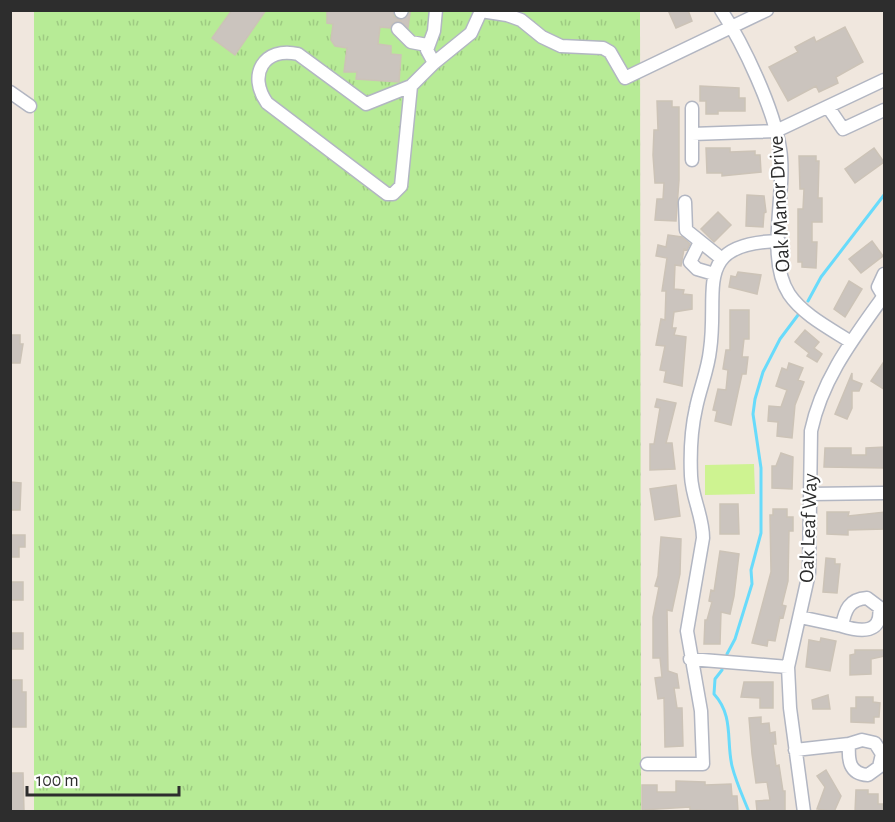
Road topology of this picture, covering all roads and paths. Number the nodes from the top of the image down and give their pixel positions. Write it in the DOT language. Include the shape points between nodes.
graph roads {
  1 [pos="436,10"];
  2 [pos="721,10"];
  3 [pos="767,10"];
  4 [pos="481,11"];
  5 [pos="732,28"];
  6 [pos="398,29"];
  7 [pos="427,45"];
  8 [pos="434,63"];
  9 [pos="885,80"];
  10 [pos="411,86"];
  11 [pos="10,92"];
  12 [pos="30,106"];
  13 [pos="828,107"];
  14 [pos="692,108"];
  15 [pos="885,110"];
  16 [pos="776,131"];
  17 [pos="692,134"];
  18 [pos="692,160"];
  19 [pos="685,202"];
  20 [pos="779,241"];
  21 [pos="700,242"];
  22 [pos="722,259"];
  23 [pos="714,274"];
  24 [pos="885,274"];
  25 [pos="884,297"];
  26 [pos="851,342"];
  27 [pos="885,493"];
  28 [pos="810,494"];
  29 [pos="800,617"];
  30 [pos="842,626"];
  31 [pos="690,659"];
  32 [pos="788,667"];
  33 [pos="849,744"];
  34 [pos="795,750"];
  35 [pos="647,764"];
  36 [pos="804,812"];
  1 -- 7 [label="street" via="434,31"];
  2 -- 5 [label="street, Oak Manor Drive"];
  3 -- 5 [label="street"];
  4 -- 5 [label="street" via="521,20 561,46 603,48 610,52 626,78"];
  4 -- 8 [label="street" via="471,33"];
  5 -- 16 [label="street, Oak Manor Drive"];
  6 -- 7 [label="street" via="411,42"];
  7 -- 8 [label="street"];
  8 -- 10 [label="street"];
  9 -- 13 [label="street"];
  10 -- 10 [label="street" via="401,186 387,194 267,103 257,82 258,72 269,57 286,51 298,54 366,104"];
  11 -- 12 [label="street"];
  13 -- 15 [label="street" via="843,129"];
  13 -- 16 [label="street"];
  14 -- 17 [label="street"];
  16 -- 17 [label="street"];
  16 -- 20 [label="street, Oak Manor Drive" via="780,151"];
  17 -- 18 [label="street"];
  19 -- 21 [label="street" via="686,230"];
  20 -- 22 [label="street" via="747,244"];
  20 -- 26 [label="street, Oak Manor Drive" via="781,270 790,296"];
  21 -- 22 [label="street"];
  21 -- 23 [label="street" via="690,262 697,269"];
  22 -- 23 [label="street"];
  23 -- 31 [label="street" via="710,352 696,406 691,449 691,478 703,527 702,553 688,618"];
  24 -- 25 [label="street, Oak Leaf Way" via="878,287"];
  25 -- 26 [label="street, Oak Leaf Way"];
  26 -- 28 [label="street, Oak Leaf Way" via="829,377 816,409 811,431"];
  27 -- 28 [label="street"];
  28 -- 29 [label="street, Oak Leaf Way" via="809,573"];
  29 -- 30 [label="street"];
  29 -- 32 [label="street, Oak Leaf Way"];
  31 -- 32 [label="street"];
  31 -- 35 [label="street" via="701,711 703,764"];
  32 -- 34 [label="street, Oak Leaf Way"];
  33 -- 34 [label="street"];
  34 -- 36 [label="street, Oak Leaf Way"];
}
